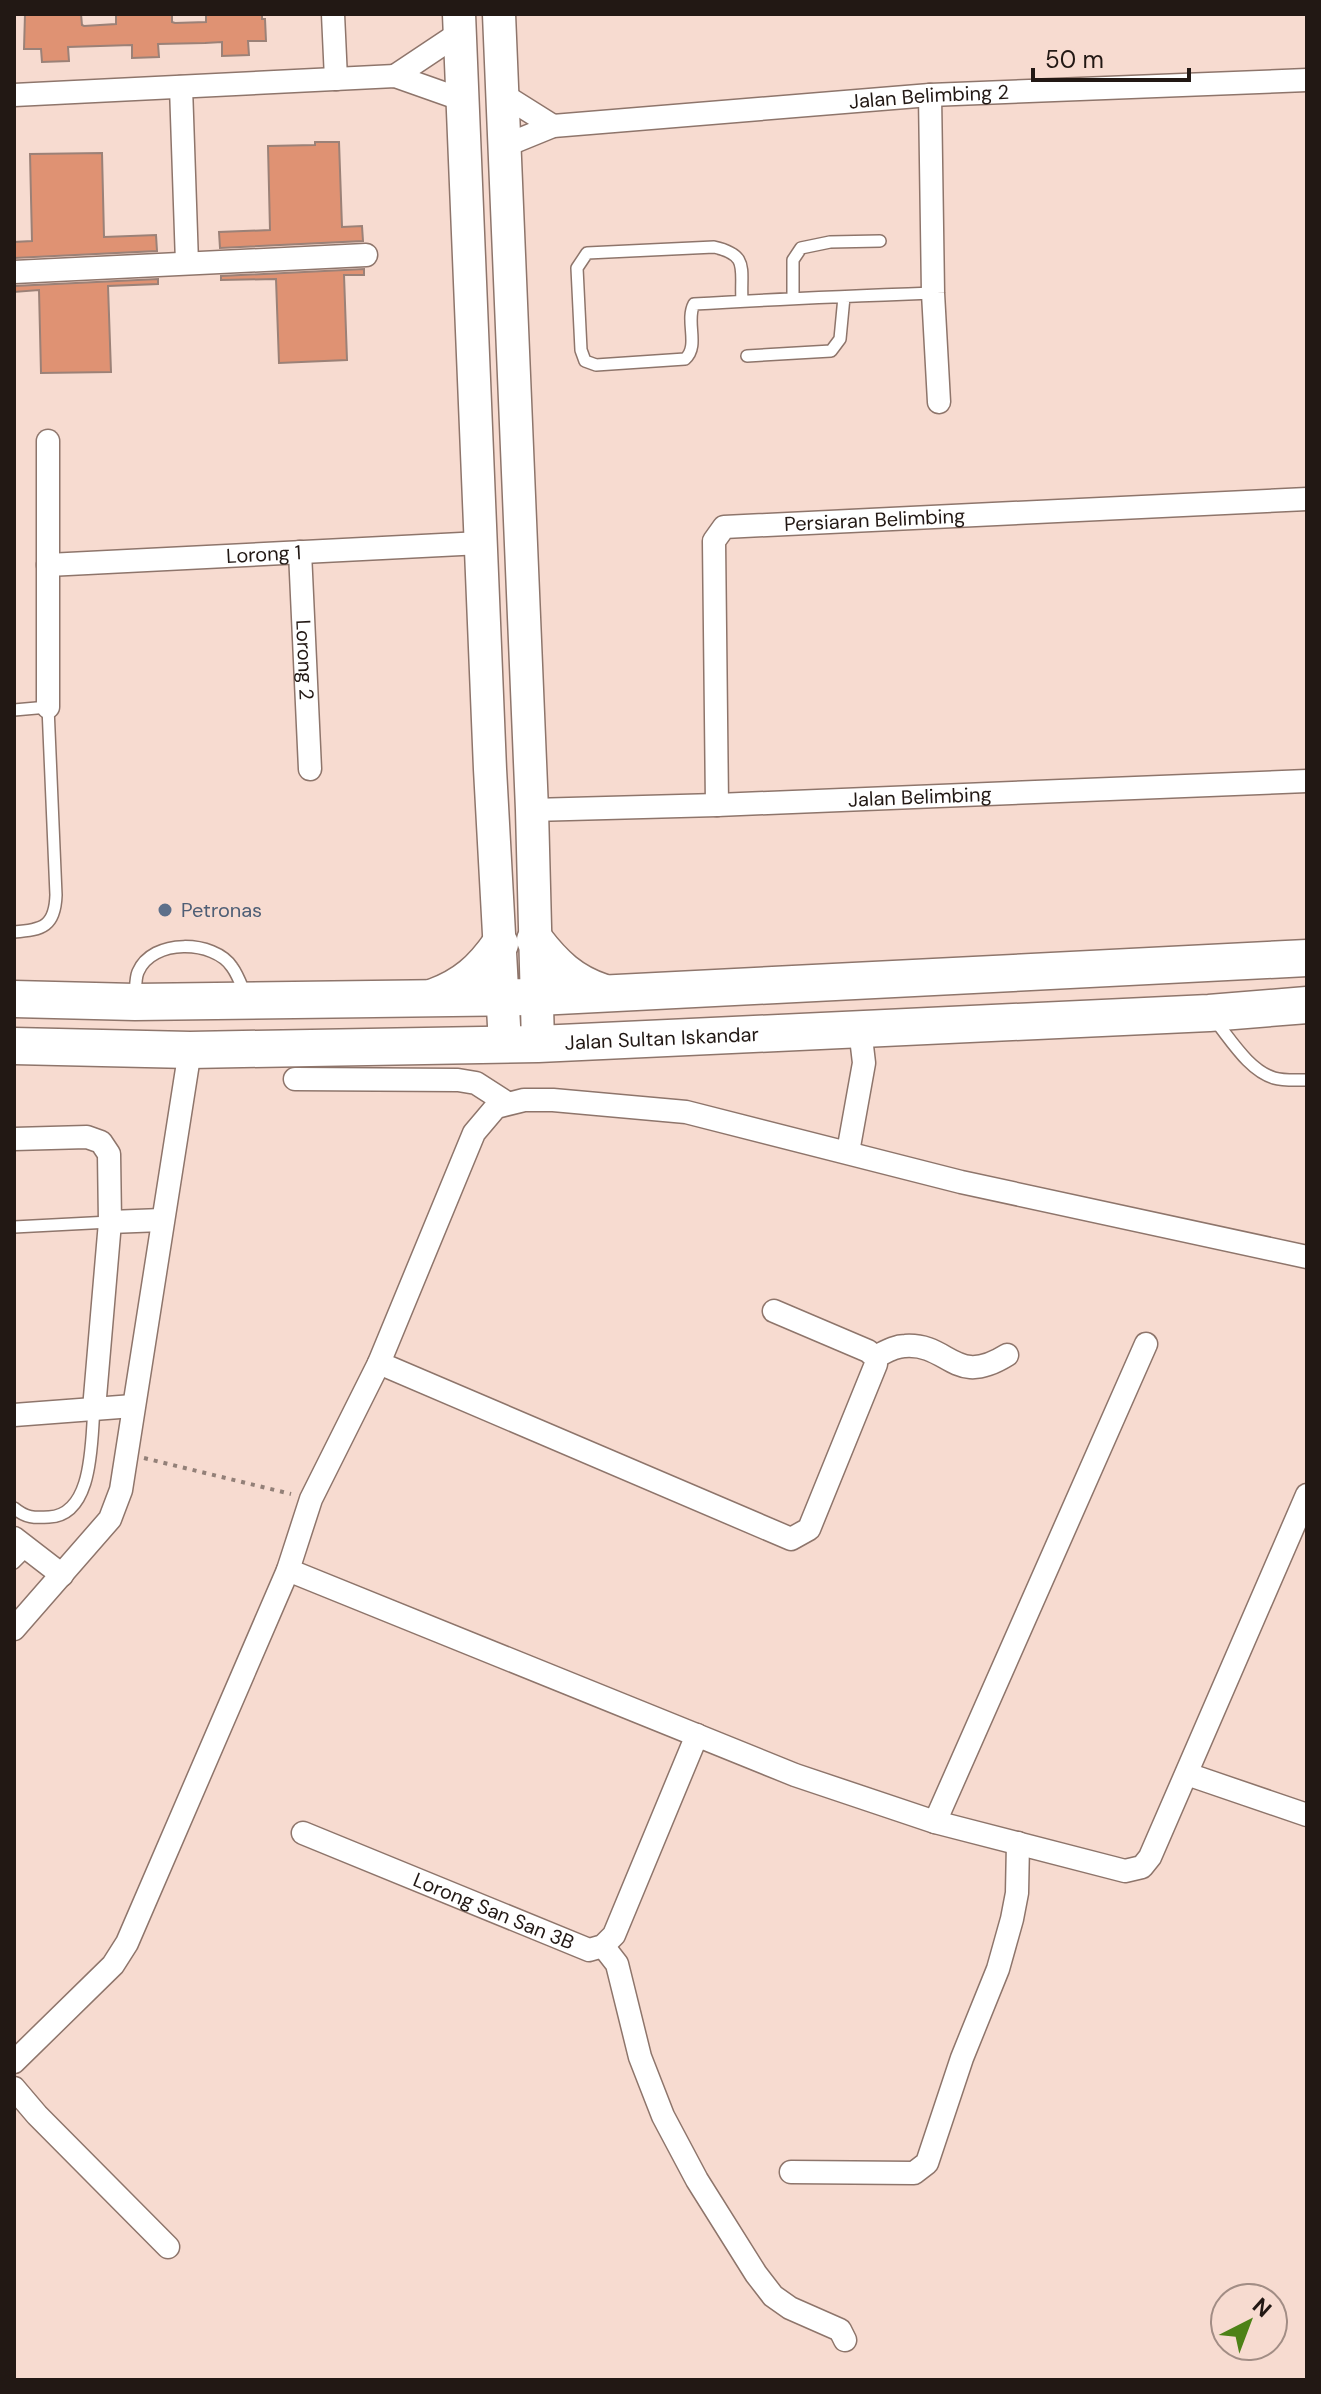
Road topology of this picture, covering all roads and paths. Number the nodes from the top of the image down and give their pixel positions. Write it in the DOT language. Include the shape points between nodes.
graph roads {
  1 [pos="333,14"];
  2 [pos="499,14"];
  3 [pos="460,23"];
  4 [pos="395,76"];
  5 [pos="336,79"];
  6 [pos="1307,80"];
  7 [pos="181,87"];
  8 [pos="502,94"];
  9 [pos="14,95"];
  10 [pos="930,95"];
  11 [pos="463,100"];
  12 [pos="553,126"];
  13 [pos="504,146"];
  14 [pos="880,241"];
  15 [pos="366,255"];
  16 [pos="187,263"];
  17 [pos="14,272"];
  18 [pos="933,293"];
  19 [pos="793,297"];
  20 [pos="844,297"];
  21 [pos="742,301"];
  22 [pos="747,356"];
  23 [pos="939,402"];
  24 [pos="48,441"];
  25 [pos="1307,499"];
  26 [pos="481,543"];
  27 [pos="300,552"];
  28 [pos="48,565"];
  29 [pos="48,707"];
  30 [pos="14,710"];
  31 [pos="310,769"];
  32 [pos="1307,781"];
  33 [pos="717,805"];
  34 [pos="532,810"];
  35 [pos="14,932"];
  36 [pos="517,942"];
  37 [pos="1307,958"];
  38 [pos="606,993"];
  39 [pos="521,997"];
  40 [pos="14,999"];
  41 [pos="429,999"];
  42 [pos="248,1001"];
  43 [pos="135,1002"];
  44 [pos="1307,1005"];
  45 [pos="1209,1013"];
  46 [pos="860,1029"];
  47 [pos="521,1044"];
  48 [pos="14,1046"];
  49 [pos="190,1050"];
  50 [pos="295,1079"];
  51 [pos="1307,1080"];
  52 [pos="507,1103"];
  53 [pos="14,1139"];
  54 [pos="848,1152"];
  55 [pos="162,1220"];
  56 [pos="110,1222"];
  57 [pos="14,1227"];
  58 [pos="1307,1257"];
  59 [pos="774,1311"];
  60 [pos="1146,1344"];
  61 [pos="1007,1355"];
  62 [pos="875,1357"];
  63 [pos="379,1363"];
  64 [pos="133,1406"];
  65 [pos="94,1409"];
  66 [pos="14,1415"];
  67 [pos="127,1453"];
  68 [pos="1307,1495"];
  69 [pos="311,1499"];
  70 [pos="14,1508"];
  71 [pos="19,1550"];
  72 [pos="288,1570"];
  73 [pos="62,1575"];
  74 [pos="14,1629"];
  75 [pos="697,1735"];
  76 [pos="1187,1774"];
  77 [pos="1307,1815"];
  78 [pos="935,1822"];
  79 [pos="303,1833"];
  80 [pos="1018,1843"];
  81 [pos="603,1946"];
  82 [pos="18,2049"];
  83 [pos="14,2088"];
  84 [pos="791,2172"];
  85 [pos="168,2247"];
  86 [pos="845,2340"];
  1 -- 5 [label="street"];
  2 -- 8 [label="street"];
  3 -- 4 [label="street"];
  3 -- 11 [label="street"];
  4 -- 5 [label="street"];
  4 -- 11 [label="street"];
  5 -- 7 [label="street"];
  6 -- 10 [label="street, Jalan Belimbing 2"];
  7 -- 9 [label="street"];
  7 -- 16 [label="street"];
  8 -- 12 [label="street"];
  8 -- 13 [label="street"];
  10 -- 12 [label="street, Jalan Belimbing 2"];
  10 -- 18 [label="street"];
  11 -- 26 [label="street"];
  12 -- 13 [label="street, Jalan Belimbing 2"];
  13 -- 34 [label="street"];
  14 -- 19 [label="lane" via="801,248 793,260"];
  15 -- 16 [label="street"];
  16 -- 17 [label="street"];
  18 -- 20 [label="lane"];
  18 -- 23 [label="street"];
  19 -- 20 [label="lane"];
  19 -- 21 [label="lane"];
  20 -- 22 [label="lane" via="840,339 831,351"];
  21 -- 21 [label="lane" via="740,259 733,251 714,247 587,253 577,268 581,350 585,361 596,365 685,359 692,347 694,304"];
  24 -- 28 [label="street"];
  25 -- 33 [label="street, Persiaran Belimbing" via="724,527 714,541"];
  26 -- 27 [label="street, Lorong 1"];
  26 -- 36 [label="street"];
  27 -- 28 [label="street, Lorong 1"];
  27 -- 31 [label="street, Lorong 2"];
  28 -- 29 [label="street"];
  29 -- 30 [label="lane"];
  29 -- 35 [label="lane" via="55,909 46,925"];
  32 -- 33 [label="street, Jalan Belimbing"];
  33 -- 34 [label="street, Jalan Belimbing"];
  34 -- 36 [label="street"];
  36 -- 38 [label="main road" via="585,987"];
  36 -- 39 [label="street"];
  36 -- 41 [label="main road" via="470,979"];
  37 -- 38 [label="main road"];
  38 -- 39 [label="main road"];
  39 -- 41 [label="main road"];
  39 -- 47 [label="street"];
  40 -- 43 [label="main road"];
  41 -- 42 [label="main road"];
  42 -- 43 [label="main road"];
  42 -- 43 [label="lane" via="232,965 202,948 187,947 150,958 138,971"];
  44 -- 45 [label="main road, Jalan Sultan Iskandar"];
  45 -- 46 [label="main road, Jalan Sultan Iskandar"];
  45 -- 51 [label="lane" via="1264,1074"];
  46 -- 47 [label="main road, Jalan Sultan Iskandar"];
  46 -- 54 [label="street" via="864,1063"];
  47 -- 49 [label="main road, Jalan Sultan Iskandar"];
  48 -- 49 [label="main road, Jalan Sultan Iskandar"];
  49 -- 55 [label="street"];
  50 -- 52 [label="street" via="458,1080 488,1088"];
  52 -- 54 [label="street" via="553,1100 686,1112"];
  52 -- 63 [label="street" via="496,1107 474,1133"];
  53 -- 56 [label="street" via="87,1137 101,1142 109,1154"];
  54 -- 58 [label="street" via="961,1182"];
  55 -- 56 [label="street"];
  55 -- 64 [label="street"];
  56 -- 57 [label="lane"];
  56 -- 65 [label="street"];
  59 -- 62 [label="street"];
  60 -- 78 [label="street"];
  61 -- 62 [label="street" via="982,1368 906,1345"];
  62 -- 63 [label="street" via="809,1529 791,1539"];
  63 -- 69 [label="street"];
  64 -- 65 [label="street"];
  64 -- 67 [label="street"];
  65 -- 66 [label="street"];
  65 -- 70 [label="lane" via="88,1477 70,1508 57,1517 32,1518"];
  67 -- 69 [label="path"];
  67 -- 73 [label="street" via="110,1519"];
  68 -- 76 [label="street"];
  69 -- 72 [label="street"];
  71 -- 73 [label="street"];
  72 -- 75 [label="street"];
  72 -- 82 [label="street" via="127,1943 113,1965"];
  73 -- 74 [label="street"];
  75 -- 78 [label="street"];
  75 -- 81 [label="street, Lorong San San 3B" via="614,1935"];
  76 -- 77 [label="street"];
  76 -- 80 [label="street" via="1142,1867 1125,1871"];
  78 -- 80 [label="street"];
  79 -- 81 [label="street, Lorong San San 3B" via="589,1950"];
  80 -- 84 [label="street" via="1017,1893 998,1969 927,2163 914,2173"];
  81 -- 86 [label="street" via="617,1964 640,2057 663,2116 697,2180 773,2296 840,2330"];
  83 -- 85 [label="street"];
}
